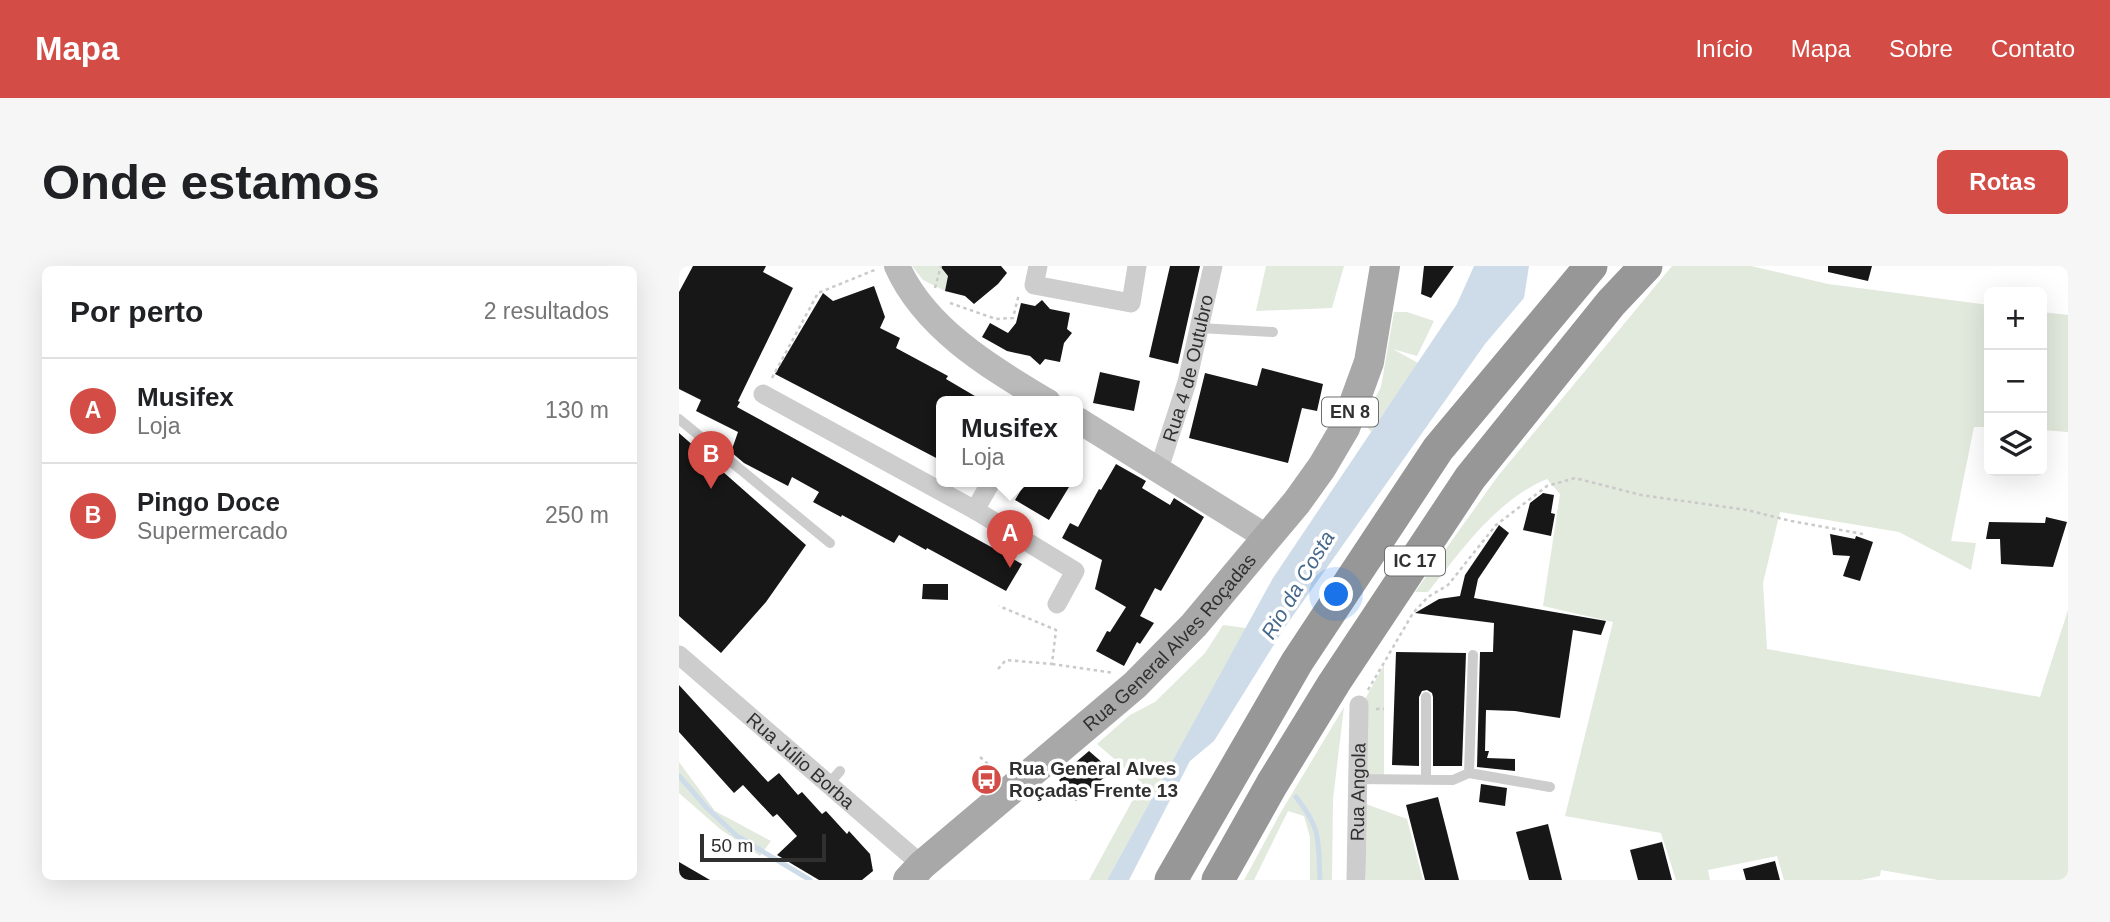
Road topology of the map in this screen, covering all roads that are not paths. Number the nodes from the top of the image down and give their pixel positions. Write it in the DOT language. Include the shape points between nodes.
graph roads {
  1 [pos="897,266"];
  2 [pos="1137,266"];
  3 [pos="1213,266"];
  4 [pos="1385,266"];
  5 [pos="1591,266"];
  6 [pos="1646,266"];
  7 [pos="1036,276"];
  8 [pos="1199,328"];
  9 [pos="1273,332"];
  10 [pos="763,394"];
  11 [pos="1035,396"];
  12 [pos="679,419"];
  13 [pos="1083,423"];
  14 [pos="1159,468"];
  15 [pos="988,487"];
  16 [pos="975,510"];
  17 [pos="1268,538"];
  18 [pos="830,542"];
  19 [pos="1057,604"];
  20 [pos="679,655"];
  21 [pos="1473,655"];
  22 [pos="1426,697"];
  23 [pos="1359,705"];
  24 [pos="1469,773"];
  25 [pos="1357,779"];
  26 [pos="1426,780"];
  27 [pos="1551,786"];
  28 [pos="915,872"];
  29 [pos="1171,880"];
  30 [pos="1218,880"];
  31 [pos="1356,880"];
  1 -- 11 [label="street" via="910,291 939,326"];
  2 -- 7 [label="street" via="1131,303"];
  3 -- 8 [label="street, Rua 4 de Outubro"];
  4 -- 17 [label="main road, EN 8" via="1369,362 1345,428 1322,467"];
  5 -- 29 [label="highway, IC 17" via="1439,449 1297,662"];
  6 -- 30 [label="highway, IC 17" via="1470,478 1334,682"];
  8 -- 9 [label="lane"];
  8 -- 14 [label="street, Rua 4 de Outubro"];
  10 -- 16 [label="street"];
  12 -- 18 [label="lane"];
  13 -- 14 [label="street"];
  14 -- 17 [label="street"];
  15 -- 16 [label="street"];
  16 -- 19 [label="street" via="1075,571"];
  17 -- 28 [label="main road, Rua General Alves Roçadas" via="1186,634 1135,685"];
  20 -- 28 [label="street, Rua Júlio Borba" via="834,778"];
  21 -- 24 [label="lane"];
  22 -- 26 [label="lane"];
  23 -- 25 [label="street, Rua Angola"];
  24 -- 26 [label="lane" via="1453,780"];
  24 -- 27 [label="lane"];
  25 -- 26 [label="lane"];
  25 -- 31 [label="street, Rua Angola"];
}
